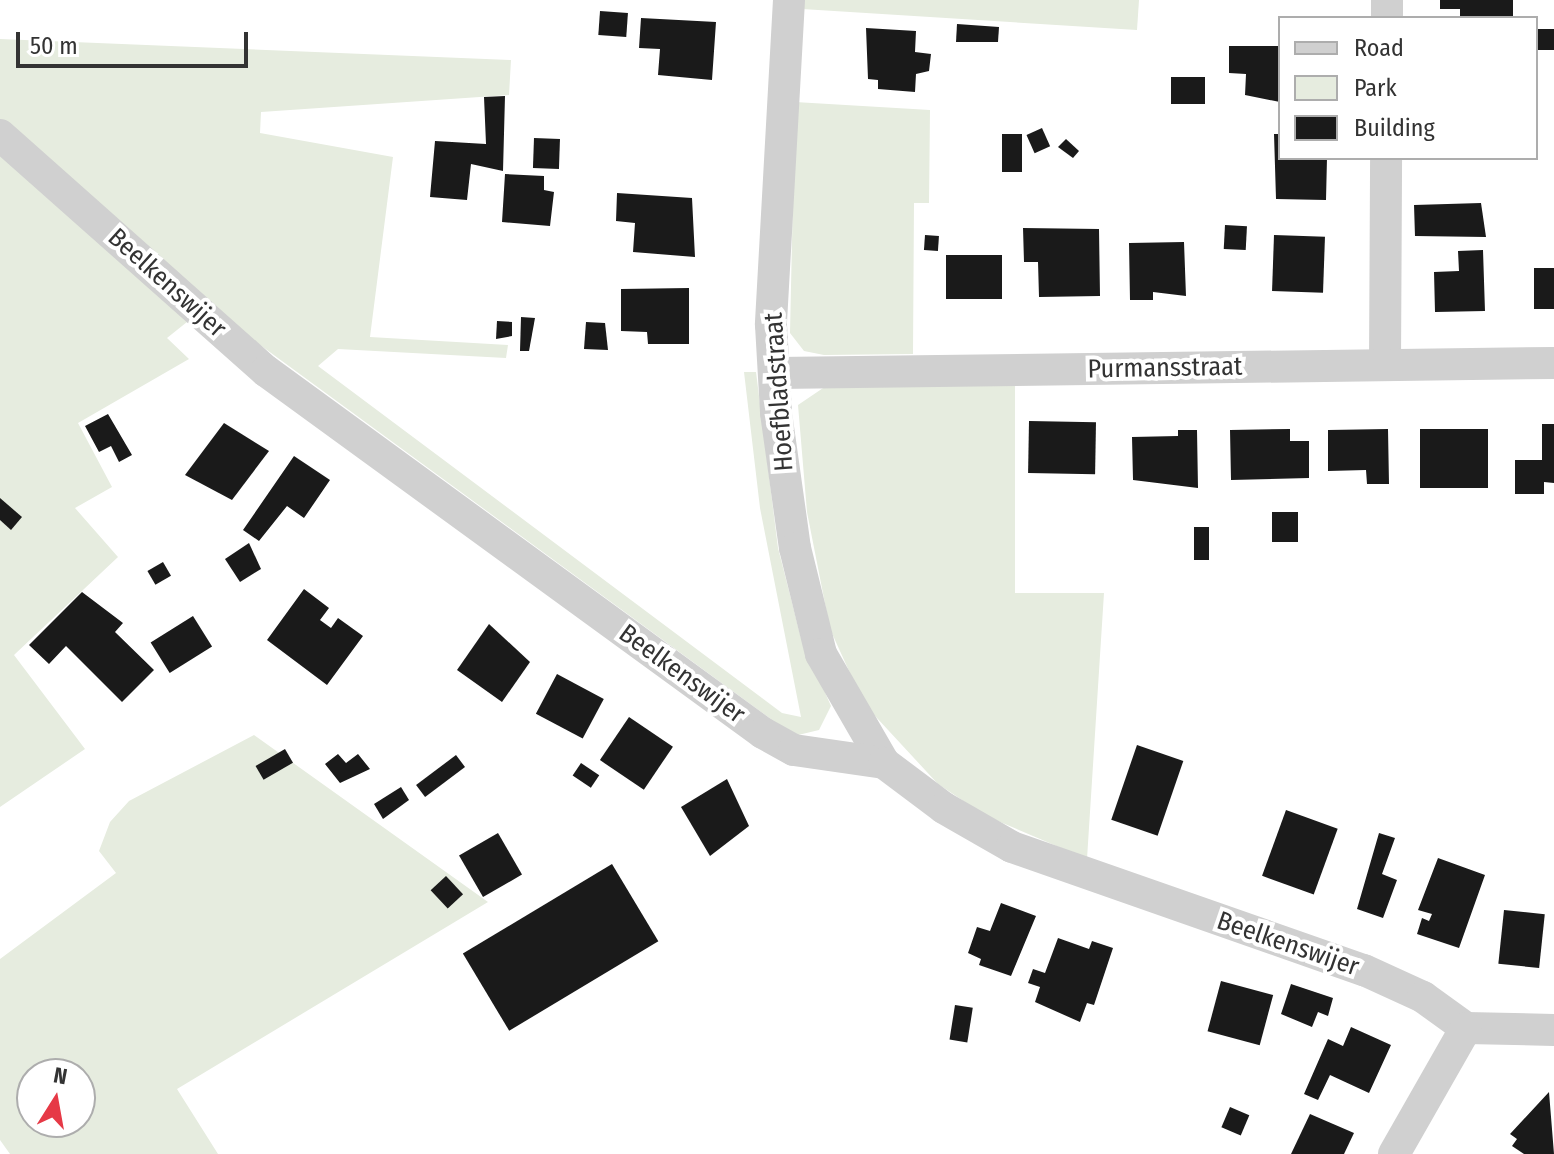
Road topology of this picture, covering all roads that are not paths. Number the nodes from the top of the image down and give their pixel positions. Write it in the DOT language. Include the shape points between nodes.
graph roads {
  1 [pos="789,0"];
  2 [pos="0,135"];
  3 [pos="1386,160"];
  4 [pos="1554,363"];
  5 [pos="1385,365"];
  6 [pos="777,373"];
  7 [pos="884,763"];
  8 [pos="1466,1028"];
  9 [pos="1554,1030"];
  10 [pos="1394,1154"];
  1 -- 6 [label="street, Hoefbladstraat" via="771,325"];
  2 -- 7 [label="street, Beelkenswijer" via="266,371 763,733 794,750"];
  3 -- 5 [label="street"];
  4 -- 5 [label="street, Purmansstraat"];
  5 -- 6 [label="street, Purmansstraat"];
  6 -- 7 [label="street, Hoefbladstraat" via="776,413 795,548 821,654"];
  7 -- 8 [label="street, Beelkenswijer" via="944,808 1012,847 1364,970 1423,997"];
  8 -- 9 [label="street"];
  8 -- 10 [label="street"];
}
